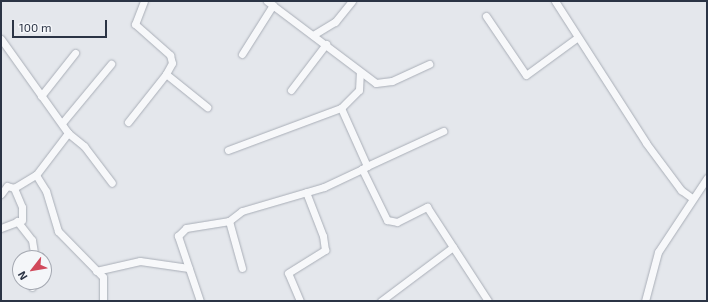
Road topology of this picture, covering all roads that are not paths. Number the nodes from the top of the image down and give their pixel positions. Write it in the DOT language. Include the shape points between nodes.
graph roads {
  1 [pos="144,1"];
  2 [pos="352,1"];
  3 [pos="555,1"];
  4 [pos="270,3"];
  5 [pos="486,16"];
  6 [pos="313,35"];
  7 [pos="578,37"];
  8 [pos="1,39"];
  9 [pos="326,44"];
  10 [pos="75,53"];
  11 [pos="242,54"];
  12 [pos="111,64"];
  13 [pos="429,64"];
  14 [pos="360,73"];
  15 [pos="166,74"];
  16 [pos="291,90"];
  17 [pos="42,96"];
  18 [pos="207,107"];
  19 [pos="341,108"];
  20 [pos="128,122"];
  21 [pos="62,123"];
  22 [pos="443,131"];
  23 [pos="68,133"];
  24 [pos="228,150"];
  25 [pos="364,168"];
  26 [pos="36,175"];
  27 [pos="707,178"];
  28 [pos="1,180"];
  29 [pos="112,183"];
  30 [pos="11,187"];
  31 [pos="306,192"];
  32 [pos="1,194"];
  33 [pos="692,198"];
  34 [pos="17,221"];
  35 [pos="229,221"];
  36 [pos="1,228"];
  37 [pos="453,247"];
  38 [pos="34,250"];
  39 [pos="188,268"];
  40 [pos="242,268"];
  41 [pos="96,271"];
  42 [pos="103,301"];
  43 [pos="200,301"];
  44 [pos="300,301"];
  45 [pos="381,301"];
  46 [pos="488,301"];
  47 [pos="645,301"];
  1 -- 15 [label="street" via="135,24 170,55 172,63"];
  2 -- 6 [label="street" via="335,22"];
  3 -- 7 [label="street"];
  4 -- 6 [label="street"];
  4 -- 11 [label="street"];
  5 -- 7 [label="street" via="526,75"];
  6 -- 9 [label="street"];
  7 -- 33 [label="street" via="666,170"];
  8 -- 17 [label="street"];
  9 -- 14 [label="street"];
  9 -- 16 [label="street"];
  10 -- 17 [label="street"];
  12 -- 21 [label="street"];
  13 -- 14 [label="street" via="385,83 376,83"];
  14 -- 19 [label="street" via="359,90"];
  15 -- 18 [label="street"];
  15 -- 20 [label="street"];
  17 -- 21 [label="street"];
  19 -- 24 [label="street"];
  19 -- 25 [label="street"];
  21 -- 23 [label="street"];
  22 -- 25 [label="street"];
  23 -- 26 [label="street"];
  23 -- 29 [label="street" via="84,146"];
  25 -- 31 [label="street"];
  25 -- 37 [label="street" via="387,220 397,222 427,208"];
  26 -- 30 [label="street"];
  26 -- 41 [label="street" via="46,191 58,231 81,251"];
  27 -- 33 [label="street"];
  28 -- 30 [label="street"];
  30 -- 32 [label="street"];
  30 -- 34 [label="street" via="22,207 22,220"];
  31 -- 35 [label="street" via="242,211"];
  31 -- 44 [label="street" via="323,236 325,250 288,274"];
  33 -- 47 [label="street" via="658,252"];
  34 -- 36 [label="street"];
  34 -- 38 [label="street" via="32,240"];
  35 -- 39 [label="street" via="186,228 178,236"];
  35 -- 40 [label="street"];
  37 -- 45 [label="street"];
  37 -- 46 [label="street"];
  39 -- 41 [label="street" via="140,261"];
  39 -- 43 [label="street"];
  41 -- 42 [label="street" via="105,283"];
}
